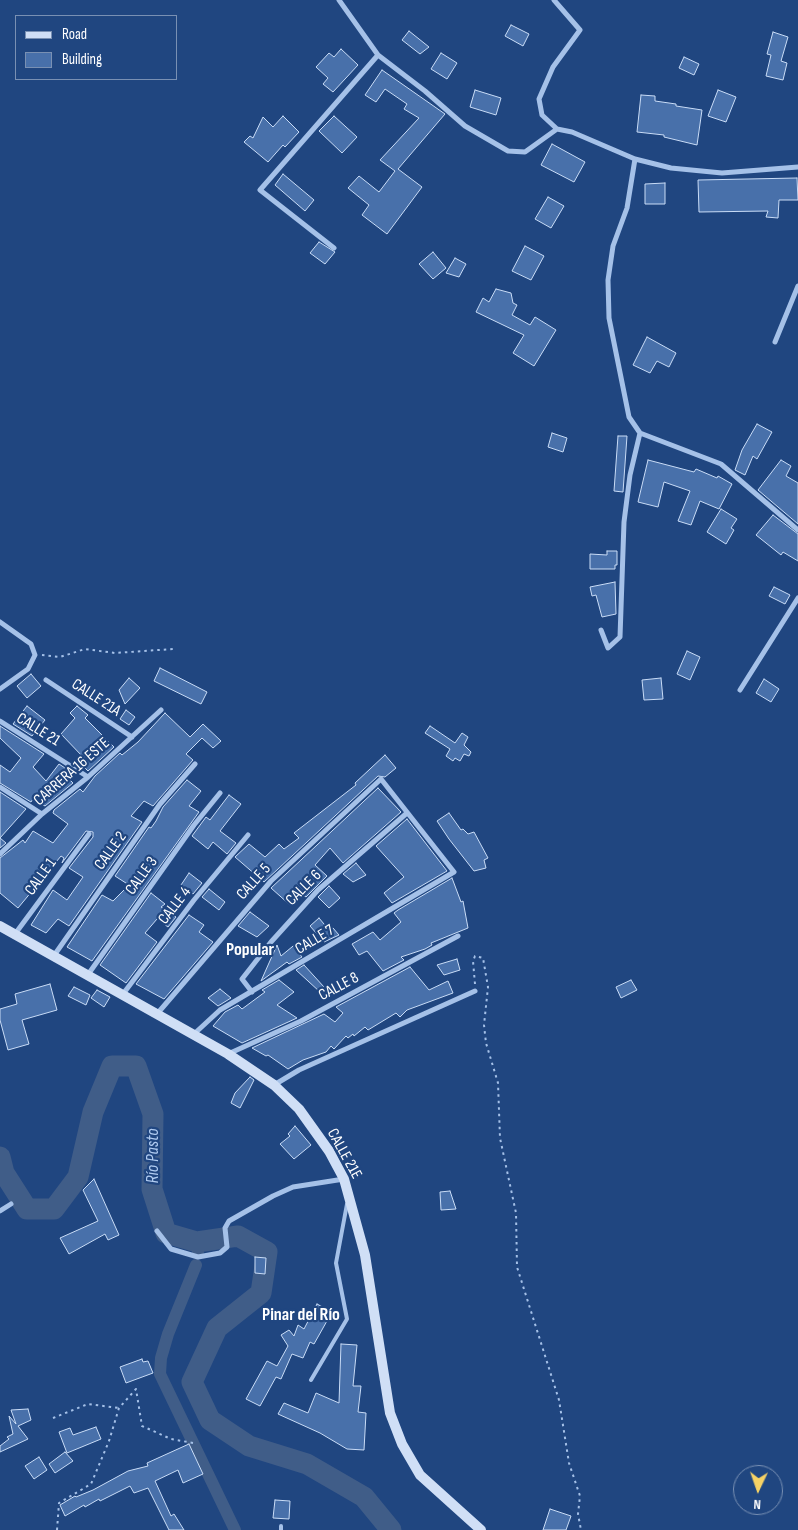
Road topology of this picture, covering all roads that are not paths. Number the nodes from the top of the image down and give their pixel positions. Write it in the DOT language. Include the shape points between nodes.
graph roads {
  1 [pos="339,0"];
  2 [pos="554,0"];
  3 [pos="378,55"];
  4 [pos="557,129"];
  5 [pos="635,159"];
  6 [pos="798,167"];
  7 [pos="334,248"];
  8 [pos="798,286"];
  9 [pos="775,342"];
  10 [pos="640,433"];
  11 [pos="798,530"];
  12 [pos="798,598"];
  13 [pos="0,622"];
  14 [pos="600,630"];
  15 [pos="46,680"];
  16 [pos="0,689"];
  17 [pos="740,690"];
  18 [pos="161,710"];
  19 [pos="0,721"];
  20 [pos="132,737"];
  21 [pos="195,764"];
  22 [pos="88,777"];
  23 [pos="0,787"];
  24 [pos="220,793"];
  25 [pos="407,813"];
  26 [pos="42,814"];
  27 [pos="88,834"];
  28 [pos="248,835"];
  29 [pos="1,852"];
  30 [pos="0,926"];
  31 [pos="14,935"];
  32 [pos="458,936"];
  33 [pos="53,957"];
  34 [pos="87,976"];
  35 [pos="474,991"];
  36 [pos="252,992"];
  37 [pos="123,994"];
  38 [pos="157,1014"];
  39 [pos="194,1034"];
  40 [pos="228,1054"];
  41 [pos="274,1085"];
  42 [pos="344,1178"];
  43 [pos="349,1194"];
  44 [pos="11,1204"];
  45 [pos="0,1211"];
  46 [pos="157,1231"];
  47 [pos="311,1380"];
  48 [pos="481,1530"];
  1 -- 3 [label="street"];
  2 -- 4 [label="street" via="580,30 553,67 539,99 542,115"];
  3 -- 4 [label="street" via="465,126 508,151 525,152"];
  3 -- 7 [label="street" via="260,190"];
  4 -- 5 [label="street" via="572,132"];
  5 -- 6 [label="street" via="670,168 722,173"];
  5 -- 10 [label="street" via="627,208 613,246 608,280 609,318 629,417"];
  8 -- 9 [label="street"];
  10 -- 11 [label="street" via="721,464"];
  10 -- 14 [label="street" via="624,522 620,637 608,648"];
  12 -- 17 [label="street"];
  13 -- 16 [label="street" via="31,644 36,655 28,669"];
  15 -- 20 [label="street, CALLE 21A"];
  18 -- 20 [label="street, CARRERA 16 ESTE"];
  19 -- 22 [label="street, CALLE 21"];
  20 -- 22 [label="street, CARRERA 16 ESTE"];
  21 -- 33 [label="street, CALLE 2" via="173,787"];
  22 -- 26 [label="street, CARRERA 16 ESTE"];
  23 -- 26 [label="street"];
  24 -- 34 [label="street, CALLE 3"];
  25 -- 36 [label="street, CALLE 6" via="318,890 271,942 242,979"];
  25 -- 36 [label="street, CALLE 7" via="454,872"];
  25 -- 38 [label="street, CALLE 5" via="381,779 271,881"];
  26 -- 29 [label="street, CARRERA 16 ESTE"];
  27 -- 31 [label="street, CALLE 1"];
  28 -- 37 [label="street, CALLE 4"];
  30 -- 31 [label="main road, CALLE 21E"];
  31 -- 33 [label="main road, CALLE 21E"];
  32 -- 40 [label="street, CALLE 8" via="301,1022"];
  33 -- 34 [label="main road, CALLE 21E"];
  34 -- 37 [label="main road, CALLE 21E"];
  35 -- 41 [label="street" via="299,1070"];
  36 -- 39 [label="street, CALLE 7" via="220,1010"];
  37 -- 38 [label="main road, CALLE 21E"];
  38 -- 39 [label="main road, CALLE 21E"];
  39 -- 40 [label="main road, CALLE 21E"];
  40 -- 41 [label="main road, CALLE 21E"];
  41 -- 42 [label="main road, CALLE 21E" via="299,1109"];
  42 -- 43 [label="main road, CALLE 21E"];
  42 -- 46 [label="street" via="294,1187 229,1221 225,1228 227,1247 220,1253 198,1257 171,1249"];
  43 -- 47 [label="lane" via="336,1264 347,1319"];
  43 -- 48 [label="main road, CALLE 21E" via="365,1255 390,1414 420,1475"];
  44 -- 45 [label="street"];
}
